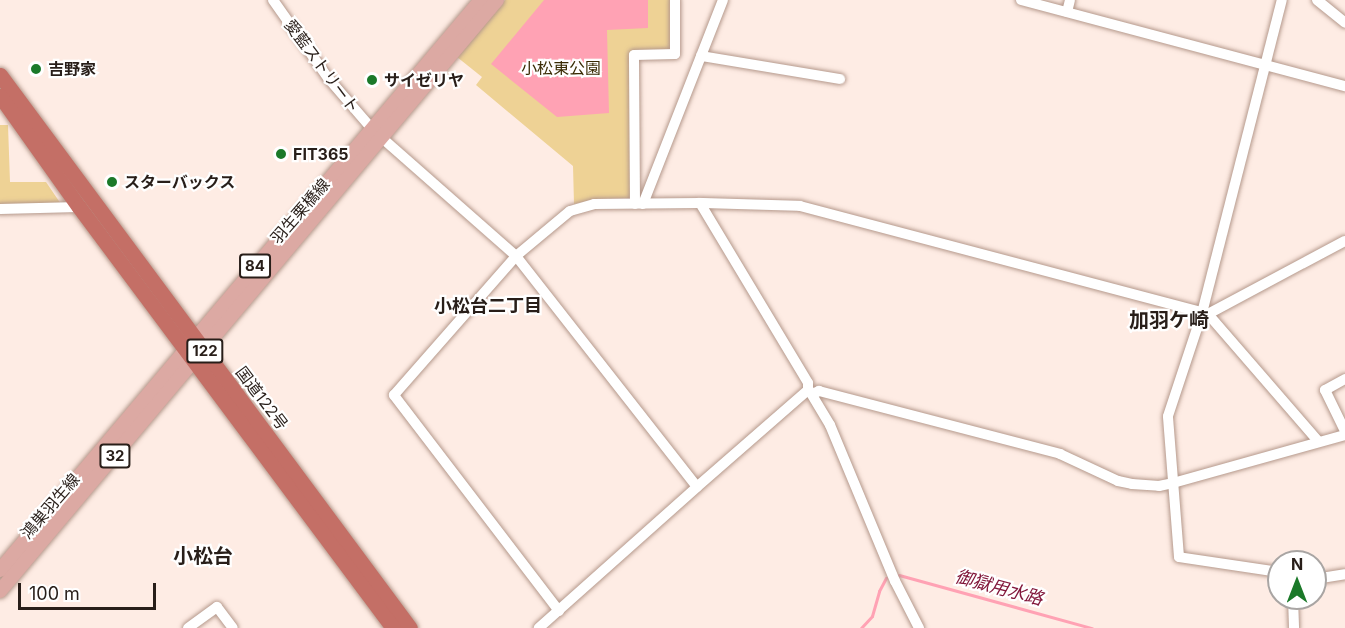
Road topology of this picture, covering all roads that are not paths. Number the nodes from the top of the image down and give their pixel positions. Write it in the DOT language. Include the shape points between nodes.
graph roads {
  1 [pos="273,0"];
  2 [pos="481,0"];
  3 [pos="497,0"];
  4 [pos="675,0"];
  5 [pos="723,0"];
  6 [pos="1021,0"];
  7 [pos="1070,0"];
  8 [pos="1282,0"];
  9 [pos="1317,0"];
  10 [pos="1067,12"];
  11 [pos="1345,23"];
  12 [pos="701,56"];
  13 [pos="1267,65"];
  14 [pos="0,75"];
  15 [pos="840,79"];
  16 [pos="1345,86"];
  17 [pos="0,96"];
  18 [pos="378,135"];
  19 [pos="700,203"];
  20 [pos="639,204"];
  21 [pos="79,207"];
  22 [pos="0,209"];
  23 [pos="1345,241"];
  24 [pos="516,256"];
  25 [pos="1205,313"];
  26 [pos="195,350"];
  27 [pos="1345,379"];
  28 [pos="811,392"];
  29 [pos="1345,433"];
  30 [pos="1319,442"];
  31 [pos="1173,483"];
  32 [pos="697,487"];
  33 [pos="0,570"];
  34 [pos="1267,570"];
  35 [pos="1345,574"];
  36 [pos="1327,577"];
  37 [pos="0,591"];
  38 [pos="1293,610"];
  39 [pos="558,611"];
  40 [pos="188,628"];
  41 [pos="233,628"];
  42 [pos="393,628"];
  43 [pos="410,628"];
  44 [pos="539,628"];
  45 [pos="919,628"];
  46 [pos="1294,628"];
  1 -- 18 [label="street, 愛藍ストリート" via="328,78"];
  2 -- 18 [label="main road, 羽生栗橋線 / 84"];
  3 -- 18 [label="main road, 羽生栗橋線 / 84"];
  4 -- 20 [label="street" via="675,54 634,55"];
  5 -- 12 [label="street"];
  6 -- 10 [label="street"];
  7 -- 10 [label="street"];
  8 -- 13 [label="street"];
  9 -- 11 [label="street"];
  10 -- 13 [label="street"];
  12 -- 15 [label="street"];
  12 -- 20 [label="street"];
  13 -- 16 [label="street"];
  13 -- 25 [label="street"];
  14 -- 26 [label="highway, 国道122号 / 122"];
  17 -- 21 [label="highway, 国道122号 / 122"];
  18 -- 24 [label="street, 愛藍ストリート"];
  18 -- 26 [label="main road, 羽生栗橋線 / 84"];
  19 -- 20 [label="street"];
  19 -- 25 [label="street" via="800,206"];
  19 -- 28 [label="street"];
  20 -- 24 [label="street" via="594,204 570,211"];
  21 -- 22 [label="street"];
  21 -- 26 [label="highway, 国道122号 / 122"];
  23 -- 25 [label="street"];
  24 -- 32 [label="street, 愛藍ストリート"];
  24 -- 39 [label="street" via="394,395"];
  25 -- 30 [label="street"];
  25 -- 31 [label="street" via="1168,416"];
  26 -- 33 [label="main road, 鴻巣羽生線 / 32"];
  26 -- 37 [label="main road, 鴻巣羽生線 / 32"];
  26 -- 42 [label="highway, 国道122号 / 122"];
  26 -- 43 [label="highway, 国道122号 / 122"];
  27 -- 29 [label="street" via="1325,390"];
  28 -- 31 [label="street" via="1060,454 1118,481 1159,486"];
  28 -- 32 [label="street"];
  28 -- 45 [label="street" via="830,425 895,581"];
  29 -- 30 [label="street"];
  30 -- 31 [label="street"];
  31 -- 34 [label="street" via="1179,557"];
  32 -- 39 [label="street"];
  35 -- 36 [label="street"];
  38 -- 46 [label="street"];
  39 -- 44 [label="street"];
  40 -- 41 [label="street" via="217,607"];
}
